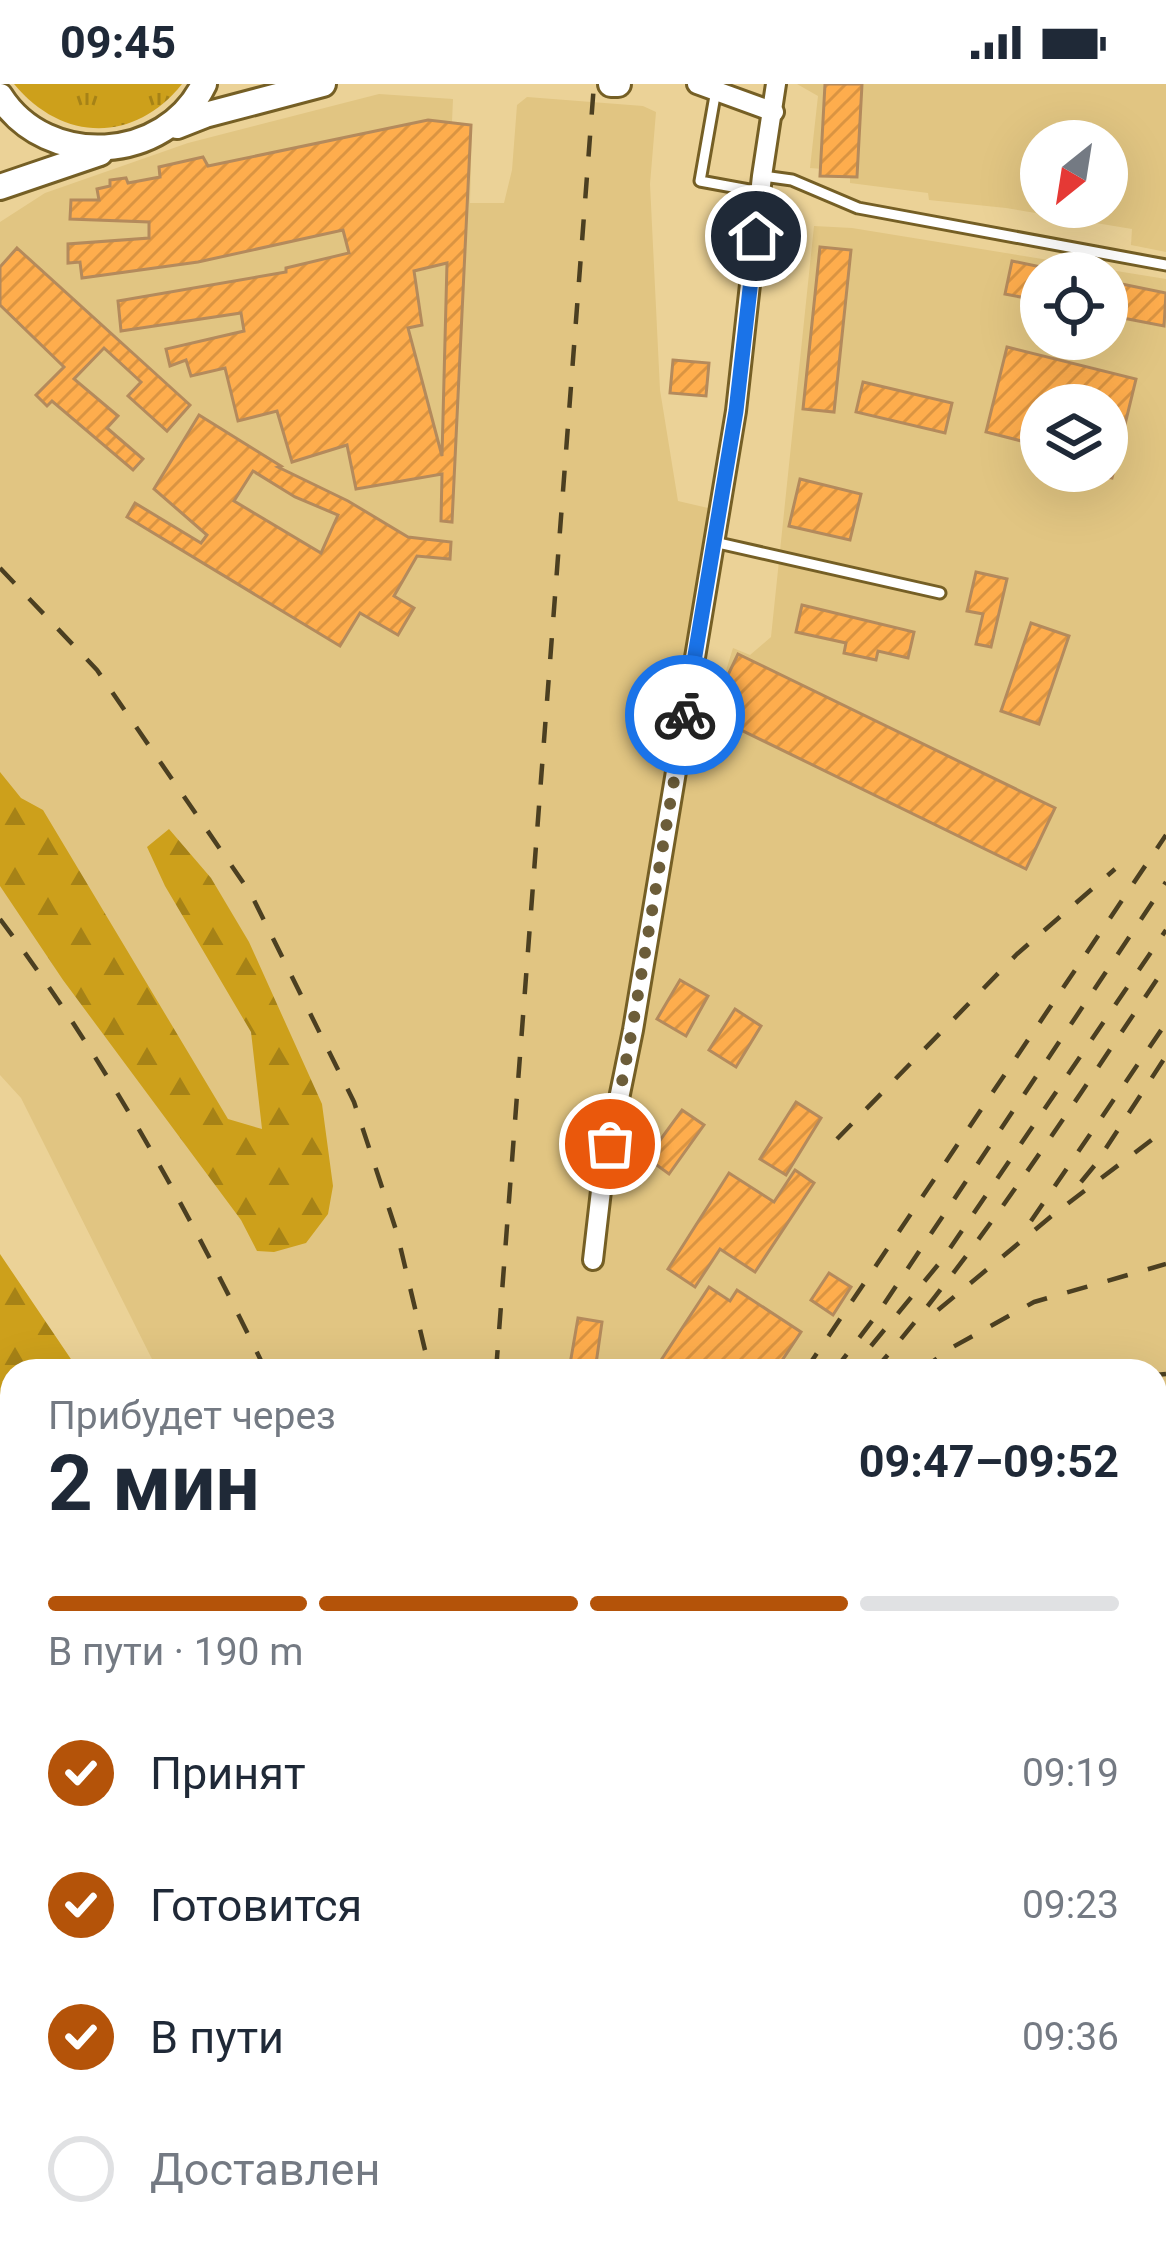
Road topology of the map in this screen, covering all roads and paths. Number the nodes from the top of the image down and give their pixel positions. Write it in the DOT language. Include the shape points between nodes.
graph roads {
  1 [pos="204,84"];
  2 [pos="323,84"];
  3 [pos="697,84"];
  4 [pos="776,84"];
  5 [pos="716,90"];
  6 [pos="0,97"];
  7 [pos="773,112"];
  8 [pos="147,139"];
  9 [pos="119,148"];
  10 [pos="761,184"];
  11 [pos="0,187"];
  12 [pos="1166,265"];
  13 [pos="714,542"];
  14 [pos="940,593"];
  15 [pos="593,1260"];
  1 -- 8 [label="main road" via="176,121"];
  2 -- 8 [label="main road"];
  3 -- 5 [label="street"];
  4 -- 7 [label="street"];
  5 -- 7 [label="street"];
  5 -- 10 [label="lane" via="700,181"];
  6 -- 9 [label="main road" via="27,126 56,141"];
  7 -- 10 [label="street"];
  8 -- 9 [label="main road"];
  9 -- 11 [label="main road"];
  10 -- 12 [label="lane" via="792,180 858,208"];
  10 -- 13 [label="street"];
  13 -- 14 [label="lane"];
  13 -- 15 [label="street"];
}
